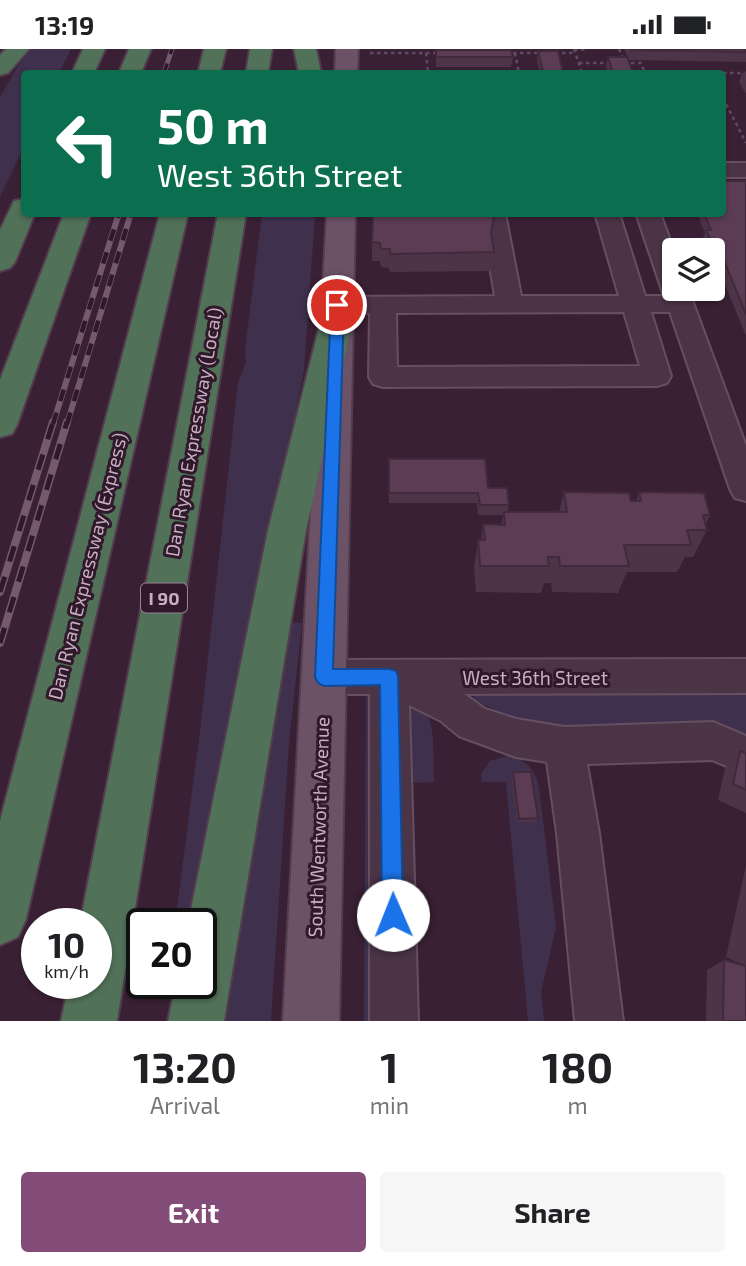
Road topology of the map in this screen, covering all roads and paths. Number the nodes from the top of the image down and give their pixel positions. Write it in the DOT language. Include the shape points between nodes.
graph roads {
  1 [pos="6,49"];
  2 [pos="18,49"];
  3 [pos="94,49"];
  4 [pos="139,49"];
  5 [pos="215,49"];
  6 [pos="261,49"];
  7 [pos="305,49"];
  8 [pos="587,49"];
  9 [pos="619,49"];
  10 [pos="358,51"];
  11 [pos="575,51"];
  12 [pos="428,52"];
  13 [pos="454,53"];
  14 [pos="503,53"];
  15 [pos="515,53"];
  16 [pos="579,63"];
  17 [pos="624,63"];
  18 [pos="0,66"];
  19 [pos="84,70"];
  20 [pos="131,70"];
  21 [pos="210,70"];
  22 [pos="258,70"];
  23 [pos="309,70"];
  24 [pos="348,70"];
  25 [pos="428,70"];
  26 [pos="518,70"];
  27 [pos="581,70"];
  28 [pos="644,70"];
  29 [pos="726,73"];
  30 [pos="746,73"];
  31 [pos="726,103"];
  32 [pos="746,143"];
  33 [pos="726,170"];
  34 [pos="746,170"];
  35 [pos="21,214"];
  36 [pos="77,217"];
  37 [pos="173,217"];
  38 [pos="231,217"];
  39 [pos="341,217"];
  40 [pos="495,217"];
  41 [pos="608,217"];
  42 [pos="649,217"];
  43 [pos="662,253"];
  44 [pos="0,262"];
  45 [pos="662,297"];
  46 [pos="679,301"];
  47 [pos="509,304"];
  48 [pos="635,304"];
  49 [pos="383,305"];
  50 [pos="337,312"];
  51 [pos="0,425"];
  52 [pos="746,489"];
  53 [pos="746,676"];
  54 [pos="324,677"];
  55 [pos="389,677"];
  56 [pos="564,745"];
  57 [pos="746,755"];
  58 [pos="109,908"];
  59 [pos="0,919"];
  60 [pos="93,999"];
  61 [pos="89,1021"];
  62 [pos="197,1021"];
  63 [pos="311,1021"];
  64 [pos="394,1021"];
  65 [pos="598,1021"];
  1 -- 18 [label="main road"];
  2 -- 18 [label="highway"];
  3 -- 19 [label="highway"];
  4 -- 20 [label="highway"];
  5 -- 21 [label="highway"];
  6 -- 22 [label="highway"];
  7 -- 23 [label="highway"];
  8 -- 11 [label="path"];
  9 -- 17 [label="path"];
  10 -- 12 [label="path"];
  10 -- 24 [label="main road"];
  11 -- 15 [label="path"];
  11 -- 16 [label="path"];
  12 -- 13 [label="path"];
  12 -- 25 [label="path"];
  14 -- 15 [label="path"];
  15 -- 26 [label="path"];
  16 -- 17 [label="path"];
  16 -- 27 [label="path"];
  17 -- 28 [label="path" via="641,63"];
  29 -- 30 [label="path"];
  31 -- 32 [label="path"];
  33 -- 34 [label="street"];
  35 -- 44 [label="highway"];
  36 -- 51 [label="highway"];
  37 -- 59 [label="highway, Dan Ryan Expressway (Express)"];
  38 -- 58 [label="highway, Dan Ryan Expressway (Local) / I 90"];
  39 -- 50 [label="main road, South Wentworth Avenue"];
  40 -- 47 [label="street"];
  41 -- 48 [label="street"];
  42 -- 43 [label="street"];
  45 -- 48 [label="street"];
  46 -- 52 [label="street"];
  47 -- 48 [label="street"];
  47 -- 49 [label="street"];
  48 -- 49 [label="street" via="657,376 383,377"];
  49 -- 50 [label="street"];
  50 -- 54 [label="main road, South Wentworth Avenue"];
  50 -- 62 [label="highway" via="287,530"];
  53 -- 55 [label="street, West 36th Street"];
  54 -- 55 [label="street, West 36th Street"];
  54 -- 63 [label="main road, South Wentworth Avenue"];
  55 -- 56 [label="street" via="455,708 473,723 516,738"];
  55 -- 64 [label="street"];
  56 -- 57 [label="street" via="713,741"];
  56 -- 65 [label="street"];
  60 -- 61 [label="highway, Dan Ryan Expressway (Local) / I 90"];
}
